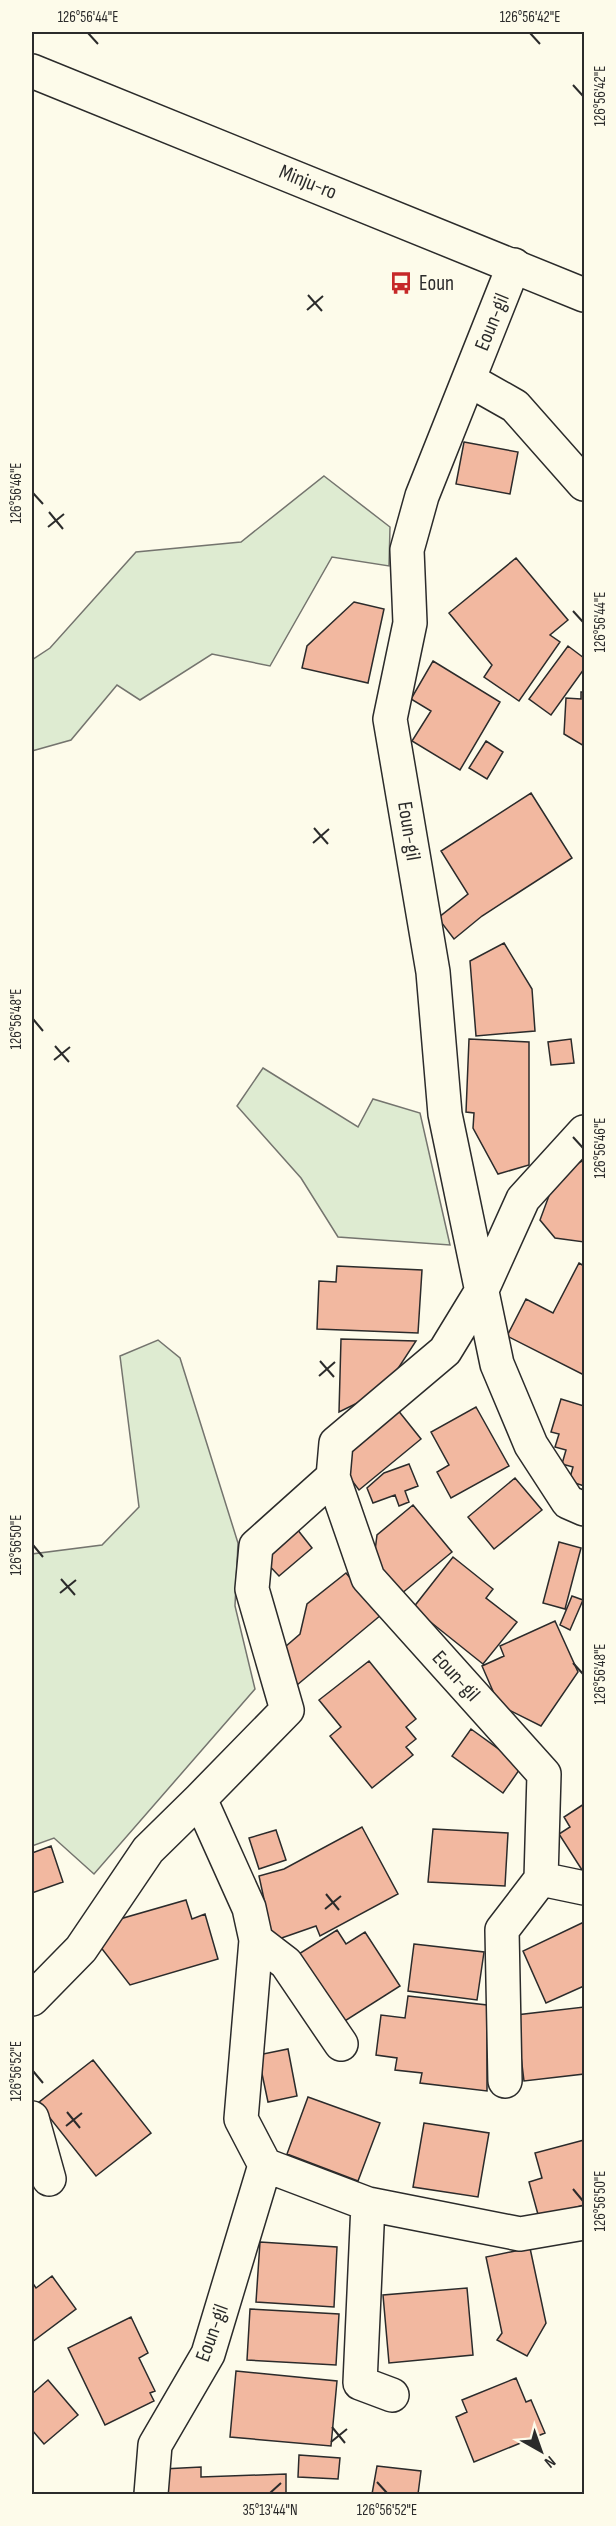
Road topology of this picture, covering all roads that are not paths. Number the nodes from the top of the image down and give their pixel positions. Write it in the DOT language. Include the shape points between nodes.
graph roads {
  1 [pos="32,71"];
  2 [pos="514,265"];
  3 [pos="585,295"];
  4 [pos="469,380"];
  5 [pos="585,484"];
  6 [pos="585,1132"];
  7 [pos="481,1292"];
  8 [pos="333,1478"];
  9 [pos="585,1509"];
  10 [pos="200,1799"];
  11 [pos="541,1879"];
  12 [pos="585,1888"];
  13 [pos="256,1940"];
  14 [pos="32,1999"];
  15 [pos="341,2044"];
  16 [pos="505,2081"];
  17 [pos="32,2118"];
  18 [pos="265,2165"];
  19 [pos="49,2179"];
  20 [pos="368,2204"];
  21 [pos="585,2223"];
  22 [pos="392,2395"];
  23 [pos="151,2494"];
  1 -- 2 [label="street, Minju-ro"];
  2 -- 3 [label="street, Minju-ro"];
  2 -- 4 [label="street, Eoun-gil"];
  4 -- 5 [label="street" via="515,406"];
  4 -- 7 [label="street, Eoun-gil" via="422,496 407,550 410,623 390,719 433,972 445,1113"];
  6 -- 7 [label="street" via="523,1199"];
  7 -- 8 [label="street, Eoun-gil" via="445,1352 336,1443"];
  7 -- 9 [label="street, Eoun-gil" via="497,1365 531,1445 568,1502"];
  8 -- 10 [label="street" via="256,1546 252,1590 287,1710"];
  8 -- 11 [label="street, Eoun-gil" via="368,1578 544,1774"];
  10 -- 13 [label="street" via="249,1908"];
  10 -- 14 [label="street" via="148,1850 81,1949"];
  11 -- 12 [label="street"];
  11 -- 16 [label="street" via="502,1930"];
  13 -- 15 [label="street" via="286,1963"];
  13 -- 18 [label="street" via="241,2119"];
  17 -- 19 [label="street"];
  18 -- 20 [label="street"];
  18 -- 23 [label="street, Eoun-gil" via="208,2354 155,2445"];
  20 -- 21 [label="street" via="520,2234"];
  20 -- 22 [label="street" via="360,2383"];
}
